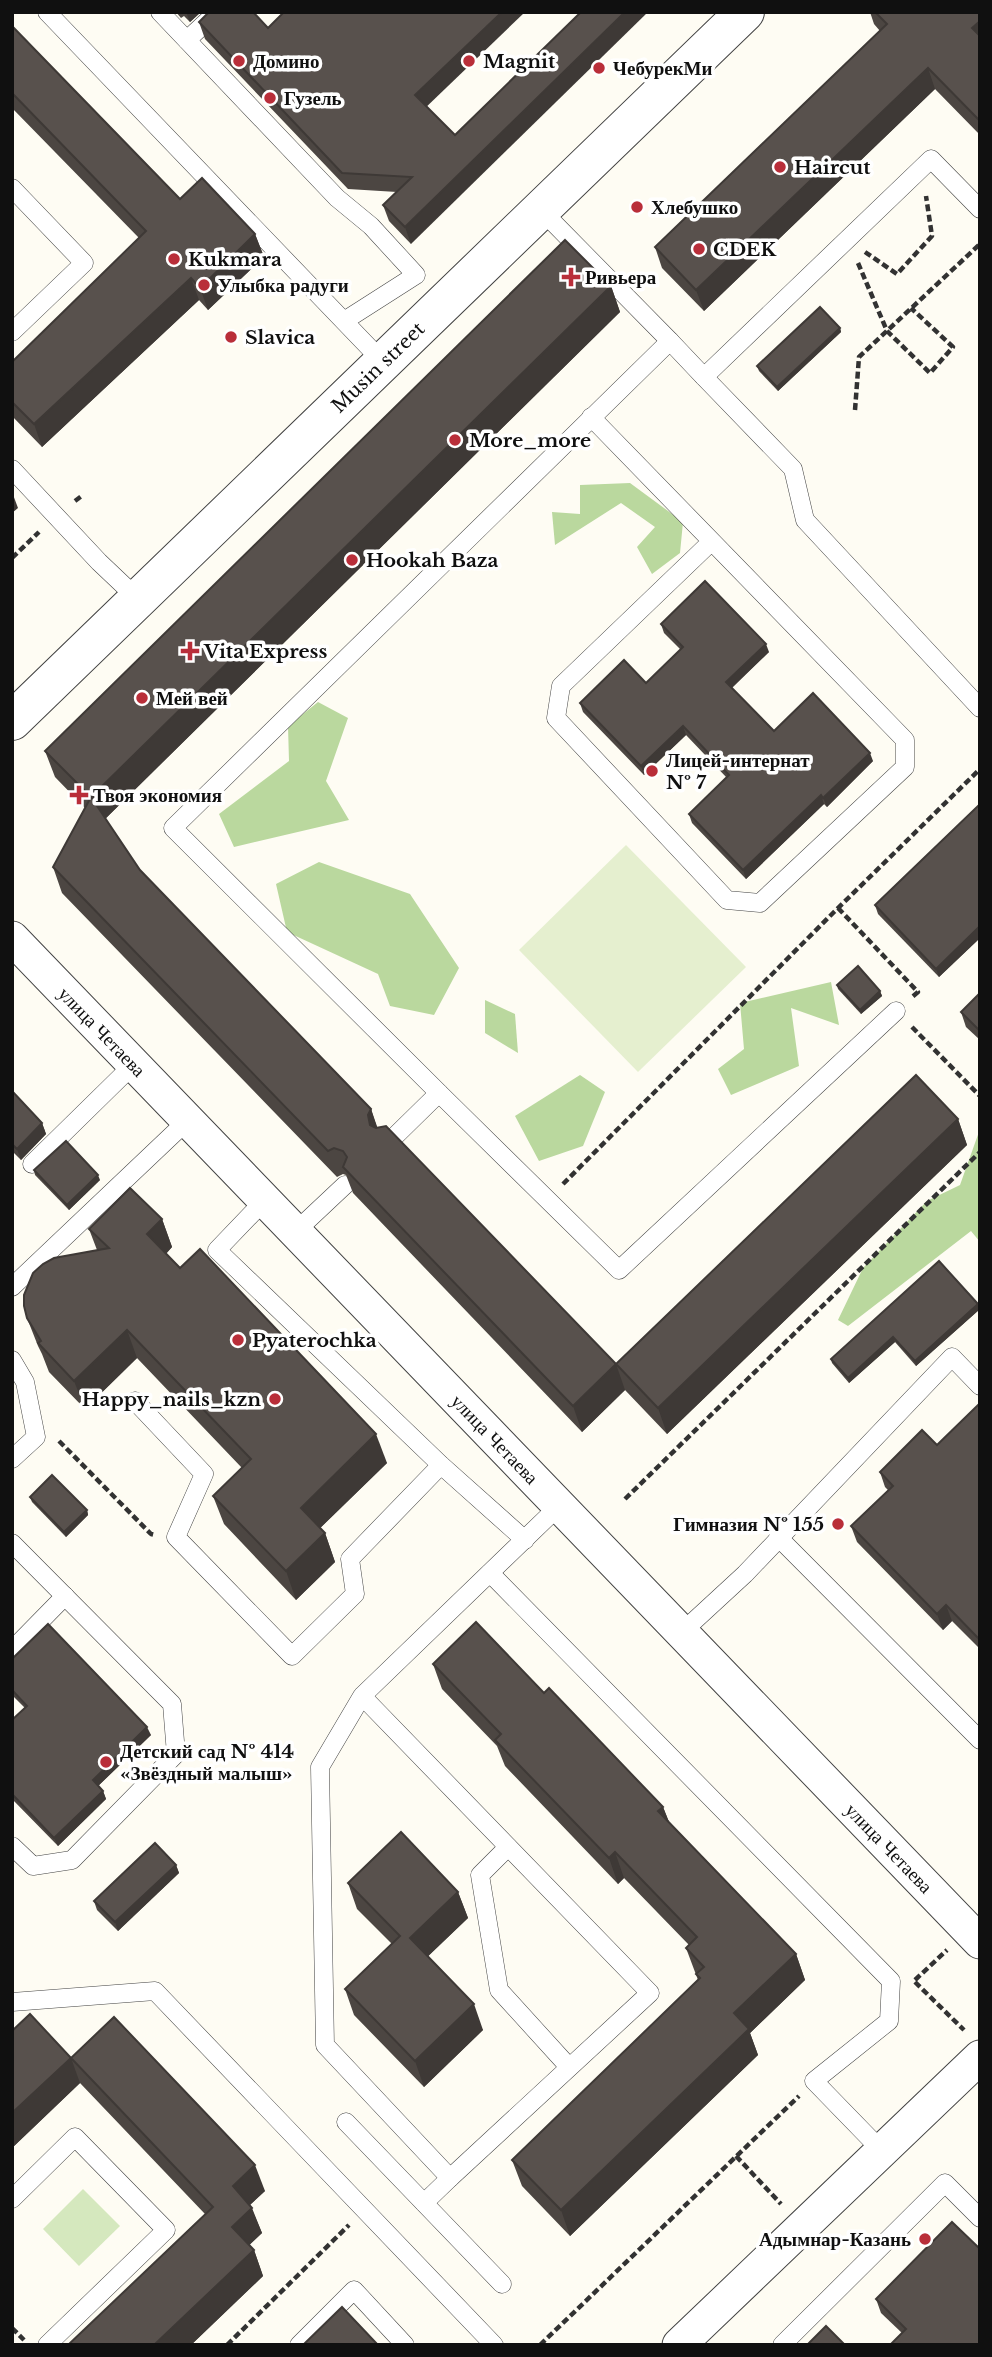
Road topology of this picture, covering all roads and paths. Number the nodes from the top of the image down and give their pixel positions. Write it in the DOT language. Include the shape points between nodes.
graph roads {
  1 [pos="47,12"];
  2 [pos="160,12"];
  3 [pos="217,12"];
  4 [pos="745,12"];
  5 [pos="187,40"];
  6 [pos="922,167"];
  7 [pos="12,188"];
  8 [pos="980,209"];
  9 [pos="542,211"];
  10 [pos="848,239"];
  11 [pos="980,244"];
  12 [pos="911,308"];
  13 [pos="344,321"];
  14 [pos="887,331"];
  15 [pos="12,332"];
  16 [pos="670,341"];
  17 [pos="384,363"];
  18 [pos="704,377"];
  19 [pos="855,410"];
  20 [pos="591,417"];
  21 [pos="12,469"];
  22 [pos="712,542"];
  23 [pos="138,600"];
  24 [pos="980,708"];
  25 [pos="12,721"];
  26 [pos="980,769"];
  27 [pos="838,908"];
  28 [pos="12,938"];
  29 [pos="896,1011"];
  30 [pos="134,1064"];
  31 [pos="439,1093"];
  32 [pos="980,1096"];
  33 [pos="188,1120"];
  34 [pos="388,1143"];
  35 [pos="980,1152"];
  36 [pos="32,1164"];
  37 [pos="345,1185"];
  38 [pos="547,1199"];
  39 [pos="264,1201"];
  40 [pos="295,1232"];
  41 [pos="12,1287"];
  42 [pos="12,1360"];
  43 [pos="980,1386"];
  44 [pos="135,1401"];
  45 [pos="31,1413"];
  46 [pos="12,1459"];
  47 [pos="442,1465"];
  48 [pos="625,1499"];
  49 [pos="559,1506"];
  50 [pos="778,1537"];
  51 [pos="176,1538"];
  52 [pos="526,1540"];
  53 [pos="12,1543"];
  54 [pos="490,1573"];
  55 [pos="65,1596"];
  56 [pos="681,1633"];
  57 [pos="12,1650"];
  58 [pos="362,1696"];
  59 [pos="980,1740"];
  60 [pos="12,1846"];
  61 [pos="508,1847"];
  62 [pos="974,1936"];
  63 [pos="914,1982"];
  64 [pos="12,2002"];
  65 [pos="890,2005"];
  66 [pos="975,2046"];
  67 [pos="569,2067"];
  68 [pos="814,2081"];
  69 [pos="346,2122"];
  70 [pos="882,2151"];
  71 [pos="736,2156"];
  72 [pos="450,2178"];
  73 [pos="12,2199"];
  74 [pos="424,2203"];
  75 [pos="365,2210"];
  76 [pos="980,2218"];
  77 [pos="803,2227"];
  78 [pos="502,2284"];
  79 [pos="12,2328"];
  80 [pos="29,2345"];
  81 [pos="47,2345"];
  82 [pos="227,2345"];
  83 [pos="299,2345"];
  84 [pos="405,2345"];
  85 [pos="494,2345"];
  86 [pos="540,2345"];
  87 [pos="679,2345"];
  88 [pos="782,2345"];
  1 -- 13 [label="lane"];
  2 -- 5 [label="lane"];
  3 -- 5 [label="lane"];
  4 -- 9 [label="street, Musin street"];
  5 -- 13 [label="lane" via="416,275"];
  6 -- 8 [label="lane" via="931,159"];
  6 -- 10 [label="lane"];
  6 -- 10 [label="path" via="932,236 897,274"];
  7 -- 15 [label="lane" via="84,263"];
  9 -- 16 [label="lane"];
  9 -- 17 [label="street, Musin street"];
  10 -- 14 [label="path"];
  10 -- 18 [label="lane"];
  11 -- 12 [label="path"];
  12 -- 14 [label="path"];
  12 -- 14 [label="path" via="953,347 930,373"];
  13 -- 17 [label="lane"];
  14 -- 19 [label="path" via="859,357"];
  16 -- 18 [label="lane"];
  16 -- 20 [label="lane"];
  17 -- 23 [label="street, Musin street"];
  18 -- 24 [label="lane" via="793,469 805,520"];
  20 -- 22 [label="lane"];
  20 -- 31 [label="lane" via="173,828"];
  21 -- 23 [label="lane"];
  22 -- 22 [label="lane" via="905,740 905,767 760,903 727,900 556,718 561,686"];
  23 -- 25 [label="street, Musin street"];
  26 -- 27 [label="path"];
  27 -- 29 [label="path" via="918,992"];
  27 -- 38 [label="path"];
  28 -- 30 [label="street, улица Четаева"];
  29 -- 32 [label="path"];
  29 -- 38 [label="lane" via="619,1270"];
  30 -- 33 [label="street, улица Четаева"];
  30 -- 36 [label="lane"];
  31 -- 34 [label="lane"];
  31 -- 38 [label="lane"];
  33 -- 39 [label="street, улица Четаева"];
  33 -- 41 [label="lane"];
  35 -- 48 [label="path"];
  37 -- 40 [label="lane"];
  39 -- 40 [label="street, улица Четаева"];
  39 -- 47 [label="lane" via="217,1250"];
  40 -- 49 [label="street, улица Четаева"];
  42 -- 45 [label="lane" via="25,1382"];
  43 -- 50 [label="lane" via="952,1357"];
  44 -- 51 [label="lane" via="204,1474"];
  45 -- 46 [label="lane" via="36,1437"];
  45 -- 51 [label="path" via="151,1534"];
  47 -- 51 [label="lane" via="350,1559 355,1594 292,1656"];
  47 -- 52 [label="lane"];
  49 -- 52 [label="lane"];
  49 -- 56 [label="street, улица Четаева"];
  50 -- 56 [label="lane"];
  50 -- 59 [label="lane"];
  52 -- 54 [label="lane"];
  53 -- 55 [label="lane"];
  54 -- 58 [label="lane"];
  54 -- 65 [label="lane" via="891,1981"];
  55 -- 57 [label="lane"];
  55 -- 60 [label="lane" via="172,1704 176,1754 72,1860 33,1866"];
  56 -- 62 [label="street, улица Четаева"];
  58 -- 61 [label="lane"];
  58 -- 72 [label="lane" via="320,1767 325,2045"];
  61 -- 67 [label="lane" via="480,1875 499,1990"];
  61 -- 67 [label="lane" via="650,1993"];
  62 -- 63 [label="path"];
  63 -- 65 [label="path"];
  63 -- 66 [label="path"];
  64 -- 75 [label="lane" via="155,1991"];
  65 -- 68 [label="lane" via="889,2021"];
  66 -- 70 [label="street"];
  67 -- 72 [label="lane"];
  68 -- 70 [label="lane"];
  68 -- 71 [label="path"];
  69 -- 74 [label="lane"];
  70 -- 77 [label="street"];
  71 -- 77 [label="path"];
  71 -- 86 [label="path"];
  72 -- 74 [label="lane"];
  73 -- 81 [label="lane" via="75,2137 166,2230"];
  74 -- 78 [label="lane"];
  75 -- 82 [label="path"];
  75 -- 85 [label="lane"];
  76 -- 88 [label="lane" via="945,2183"];
  77 -- 87 [label="street"];
  79 -- 80 [label="path"];
  83 -- 84 [label="lane" via="354,2291"];
}
